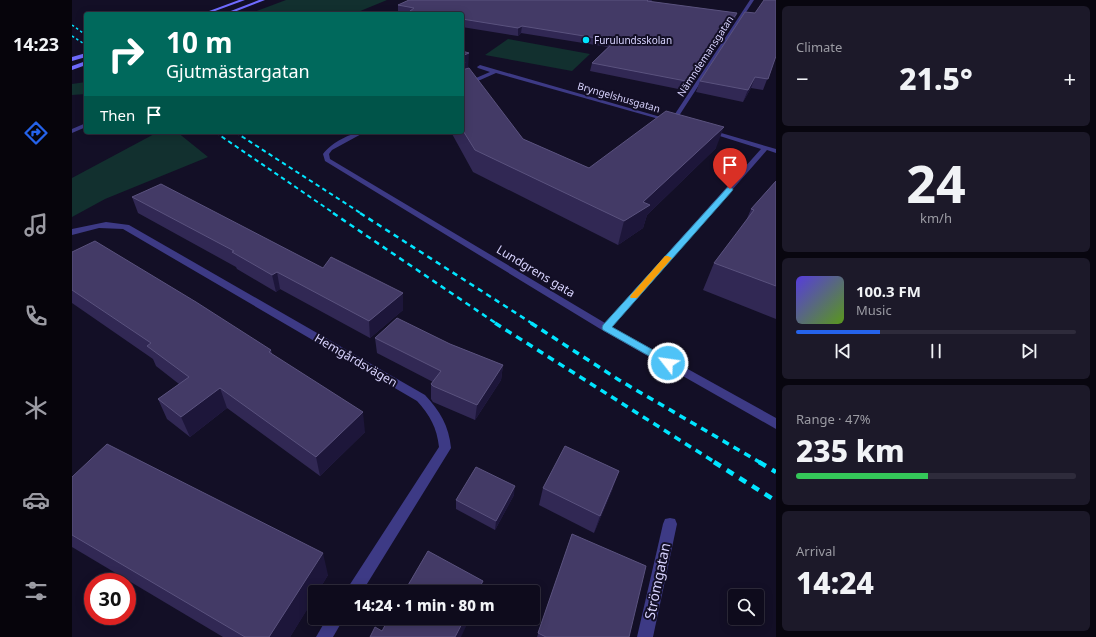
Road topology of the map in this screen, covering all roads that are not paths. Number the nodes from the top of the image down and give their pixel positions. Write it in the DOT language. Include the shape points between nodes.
graph roads {
  1 [pos="243,0"];
  2 [pos="263,0"];
  3 [pos="752,0"];
  4 [pos="209,12"];
  5 [pos="230,12"];
  6 [pos="84,56"];
  7 [pos="72,59"];
  8 [pos="84,64"];
  9 [pos="72,68"];
  10 [pos="480,68"];
  11 [pos="494,72"];
  12 [pos="464,85"];
  13 [pos="673,121"];
  14 [pos="680,123"];
  15 [pos="84,126"];
  16 [pos="701,129"];
  17 [pos="72,131"];
  18 [pos="358,134"];
  19 [pos="765,148"];
  20 [pos="776,151"];
  21 [pos="72,232"];
  22 [pos="606,328"];
  23 [pos="776,424"];
  24 [pos="670,524"];
  25 [pos="357,585"];
  26 [pos="332,625"];
  27 [pos="324,637"];
  28 [pos="645,637"];
  1 -- 4 [label="main road"];
  2 -- 5 [label="main road"];
  3 -- 13 [label="street, Nämndemansgatan"];
  6 -- 7 [label="main road"];
  8 -- 9 [label="main road"];
  10 -- 11 [label="street, Bryngelshusgatan"];
  11 -- 12 [label="street"];
  11 -- 13 [label="street, Bryngelshusgatan"];
  13 -- 14 [label="street, Bryngelshusgatan"];
  15 -- 17 [label="street"];
  16 -- 19 [label="street"];
  18 -- 22 [label="street, Lundgrens gata" via="330,149 326,154 327,160"];
  19 -- 20 [label="street"];
  19 -- 22 [label="street"];
  21 -- 25 [label="street, Hemgårdsvägen" via="88,227 117,224 126,227 421,398 434,411 444,432 445,448"];
  22 -- 23 [label="street, Lundgrens gata"];
  24 -- 28 [label="street, Strömgatan"];
  26 -- 27 [label="street"];
}
